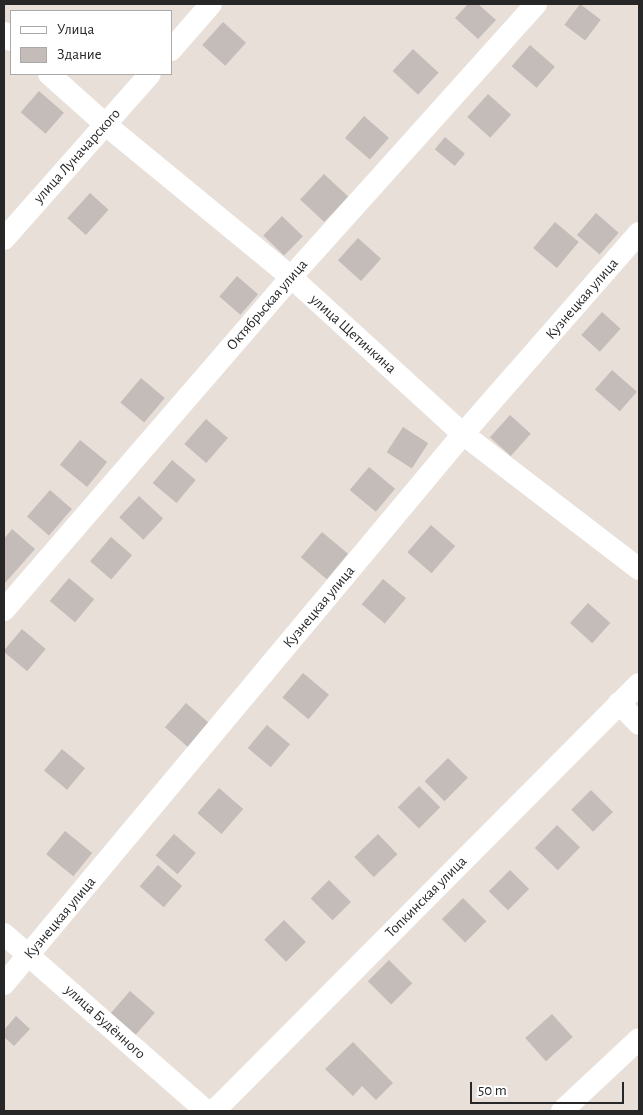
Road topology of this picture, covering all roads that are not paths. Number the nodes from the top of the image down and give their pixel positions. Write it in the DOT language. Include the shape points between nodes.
graph roads {
  1 [pos="211,4"];
  2 [pos="536,4"];
  3 [pos="172,49"];
  4 [pos="50,75"];
  5 [pos="149,75"];
  6 [pos="106,125"];
  7 [pos="639,233"];
  8 [pos="4,239"];
  9 [pos="291,277"];
  10 [pos="463,434"];
  11 [pos="639,569"];
  12 [pos="4,610"];
  13 [pos="639,684"];
  14 [pos="619,703"];
  15 [pos="639,724"];
  16 [pos="4,934"];
  17 [pos="29,954"];
  18 [pos="4,984"];
  19 [pos="639,1039"];
  20 [pos="206,1111"];
  21 [pos="214,1111"];
  22 [pos="562,1111"];
  1 -- 3 [label="street"];
  2 -- 9 [label="street, Октябрьская улица"];
  4 -- 6 [label="street, улица Щетинкина"];
  5 -- 6 [label="street, улица Луначарского"];
  6 -- 8 [label="street, улица Луначарского"];
  6 -- 9 [label="street, улица Щетинкина"];
  7 -- 10 [label="street, Кузнецкая улица"];
  9 -- 10 [label="street, улица Щетинкина"];
  9 -- 12 [label="street, Октябрьская улица"];
  10 -- 11 [label="street, улица Щетинкина"];
  10 -- 17 [label="street, Кузнецкая улица"];
  13 -- 14 [label="street, Топкинская улица"];
  14 -- 15 [label="street"];
  14 -- 21 [label="street, Топкинская улица"];
  16 -- 17 [label="street, улица Будённого"];
  17 -- 18 [label="street, Кузнецкая улица"];
  17 -- 20 [label="street, улица Будённого"];
  19 -- 22 [label="street"];
}
